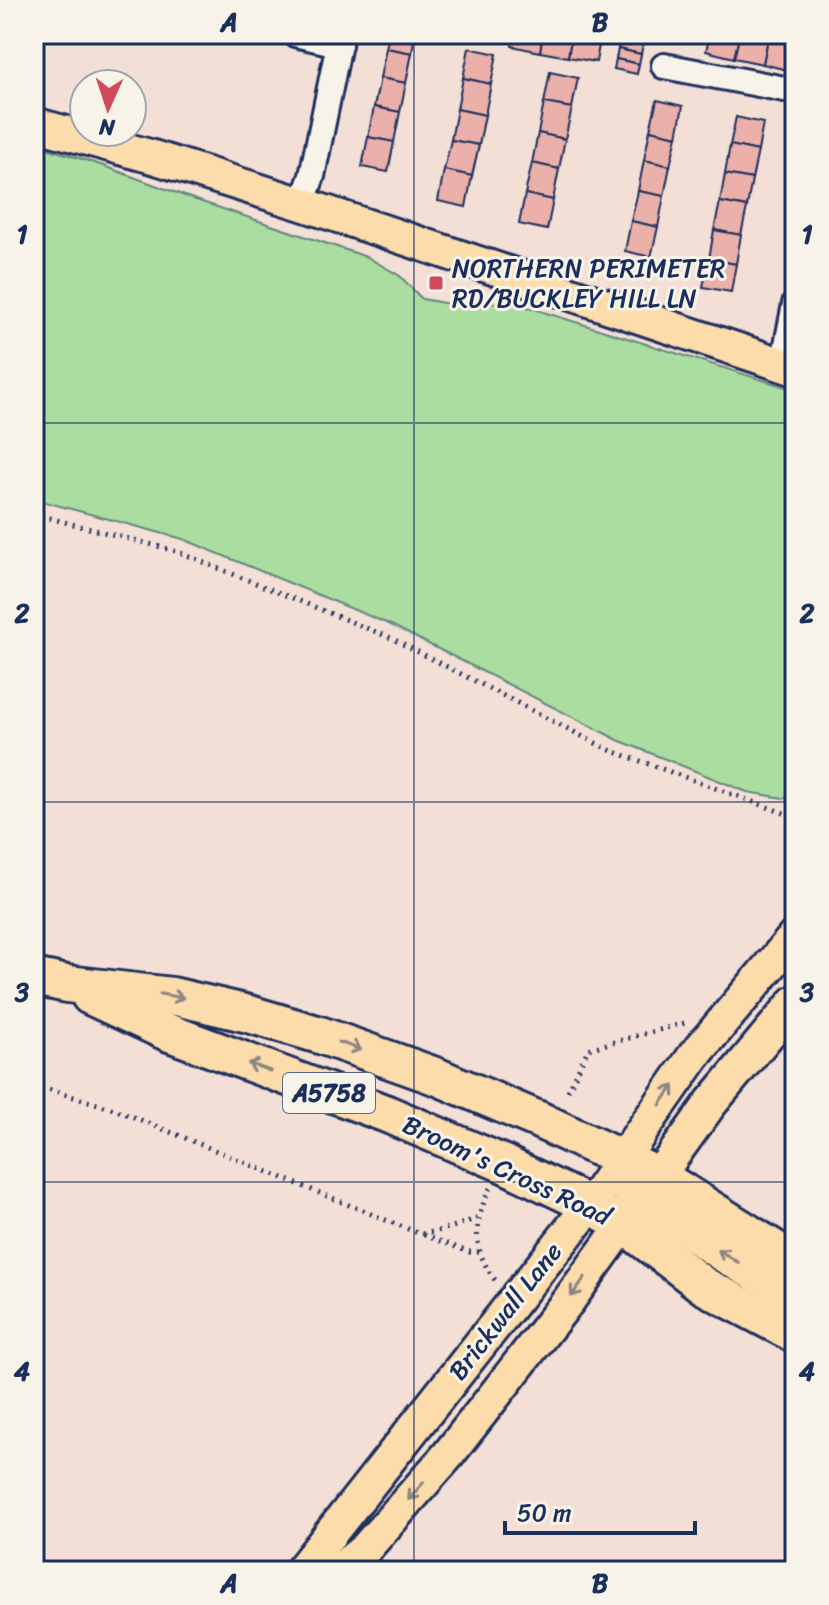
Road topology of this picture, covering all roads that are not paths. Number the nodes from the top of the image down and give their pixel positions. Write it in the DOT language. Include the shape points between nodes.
graph roads {
  1 [pos="295,34"];
  2 [pos="340,39"];
  3 [pos="664,66"];
  4 [pos="795,91"];
  5 [pos="34,124"];
  6 [pos="302,204"];
  7 [pos="795,304"];
  8 [pos="789,367"];
  9 [pos="795,936"];
  10 [pos="50,980"];
  11 [pos="795,1002"];
  12 [pos="622,1158"];
  13 [pos="641,1199"];
  14 [pos="590,1205"];
  15 [pos="795,1262"];
  16 [pos="795,1296"];
  17 [pos="795,1334"];
  18 [pos="301,1571"];
  19 [pos="338,1571"];
  1 -- 2 [label="street"];
  2 -- 6 [label="street"];
  3 -- 4 [label="street"];
  5 -- 6 [label="main road"];
  6 -- 8 [label="main road"];
  7 -- 8 [label="street"];
  12 -- 9 [label="main road, Brickwall Lane, one-way" via="694,1056"];
  10 -- 12 [label="highway, Broom's Cross Road / A5758, one-way" via="172,996 320,1035 438,1077"];
  14 -- 10 [label="highway, Broom's Cross Road / A5758, one-way" via="387,1114 167,1032"];
  11 -- 13 [label="main road, Brickwall Lane" via="722,1088"];
  12 -- 13 [label="highway, Broom's Cross Road / A5758"];
  12 -- 14 [label="main road, Brickwall Lane"];
  13 -- 14 [label="highway, Broom's Cross Road / A5758"];
  13 -- 15 [label="highway, Broom's Cross Road / A5758"];
  16 -- 13 [label="highway, one-way"];
  13 -- 17 [label="highway, Broom's Cross Road / A5758" via="704,1286"];
  13 -- 19 [label="main road, Brickwall Lane, one-way" via="448,1455 366,1548"];
  14 -- 18 [label="main road, Brickwall Lane"];
}
